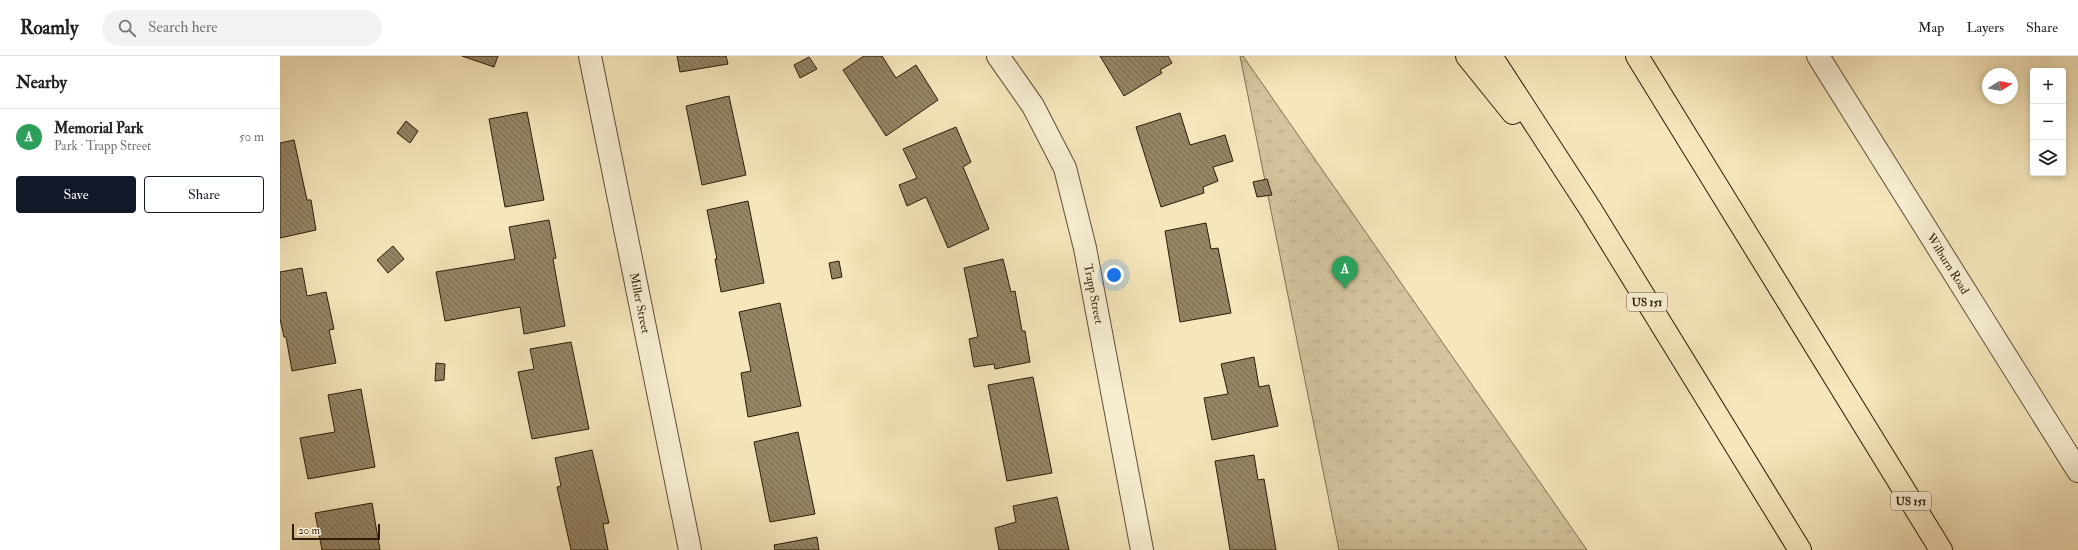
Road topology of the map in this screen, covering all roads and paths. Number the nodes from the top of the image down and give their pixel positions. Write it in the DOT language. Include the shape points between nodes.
graph roads {
  1 [pos="590,56"];
  2 [pos="998,56"];
  3 [pos="1468,56"];
  4 [pos="1491,56"];
  5 [pos="1637,56"];
  6 [pos="1818,56"];
  7 [pos="1591,210"];
  8 [pos="2078,471"];
  9 [pos="690,550"];
  10 [pos="1142,550"];
  11 [pos="1800,550"];
  12 [pos="1941,550"];
  1 -- 9 [label="street, Miller Street"];
  2 -- 10 [label="street, Trapp Street" via="1033,106 1065,168 1085,248"];
  3 -- 7 [label="highway"];
  4 -- 7 [label="highway, US 151"];
  5 -- 12 [label="highway, US 151"];
  6 -- 8 [label="street, Wilburn Road"];
  7 -- 11 [label="highway, US 151"];
}
